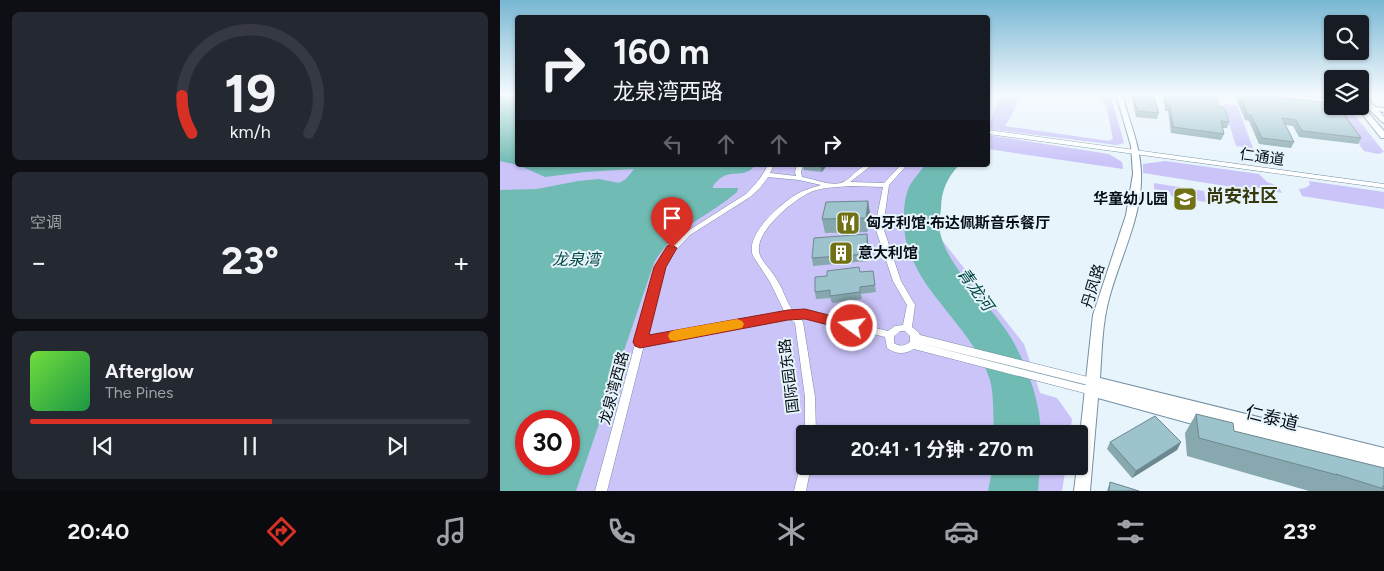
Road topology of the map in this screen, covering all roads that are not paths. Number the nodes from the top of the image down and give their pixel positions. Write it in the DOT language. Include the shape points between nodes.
graph roads {
  1 [pos="1126,117"];
  2 [pos="1369,117"];
  3 [pos="990,132"];
  4 [pos="1384,136"];
  5 [pos="1136,152"];
  6 [pos="769,167"];
  7 [pos="799,167"];
  8 [pos="866,167"];
  9 [pos="902,167"];
  10 [pos="766,175"];
  11 [pos="799,178"];
  12 [pos="828,184"];
  13 [pos="844,184"];
  14 [pos="886,185"];
  15 [pos="1384,186"];
  16 [pos="788,315"];
  17 [pos="907,328"];
  18 [pos="889,335"];
  19 [pos="640,342"];
  20 [pos="914,342"];
  21 [pos="1092,387"];
  22 [pos="810,425"];
  23 [pos="1384,455"];
  24 [pos="1384,466"];
  25 [pos="803,475"];
  26 [pos="601,491"];
  27 [pos="800,491"];
  28 [pos="1082,491"];
  1 -- 5 [label="main road, 丹凤路"];
  2 -- 4 [label="main road"];
  3 -- 5 [label="street, 仁通道"];
  5 -- 15 [label="street, 仁通道"];
  5 -- 21 [label="main road, 丹凤路" via="1134,204 1099,315"];
  6 -- 10 [label="street, 龙泉湾西路"];
  7 -- 11 [label="street"];
  8 -- 13 [label="street"];
  9 -- 14 [label="street"];
  10 -- 11 [label="street"];
  10 -- 19 [label="street, 龙泉湾西路" via="746,198 691,230 672,248 660,267"];
  11 -- 12 [label="street"];
  12 -- 13 [label="street, 国际园东路"];
  12 -- 16 [label="street, 国际园东路" via="790,199 757,239 755,253 774,281"];
  13 -- 14 [label="street, 国际园东路"];
  14 -- 17 [label="street" via="879,227 897,281 910,305"];
  16 -- 18 [label="street" via="805,314"];
  16 -- 19 [label="street"];
  16 -- 22 [label="street, 国际园东路" via="799,322 810,397"];
  17 -- 18 [label="street"];
  17 -- 20 [label="street" via="913,332"];
  18 -- 20 [label="street" via="888,342 893,347 905,349"];
  19 -- 26 [label="street, 龙泉湾西路"];
  20 -- 21 [label="street"];
  21 -- 23 [label="main road, 仁泰道"];
  21 -- 24 [label="main road, 仁泰道"];
  21 -- 28 [label="main road, 丹凤路"];
  25 -- 27 [label="street"];
}
